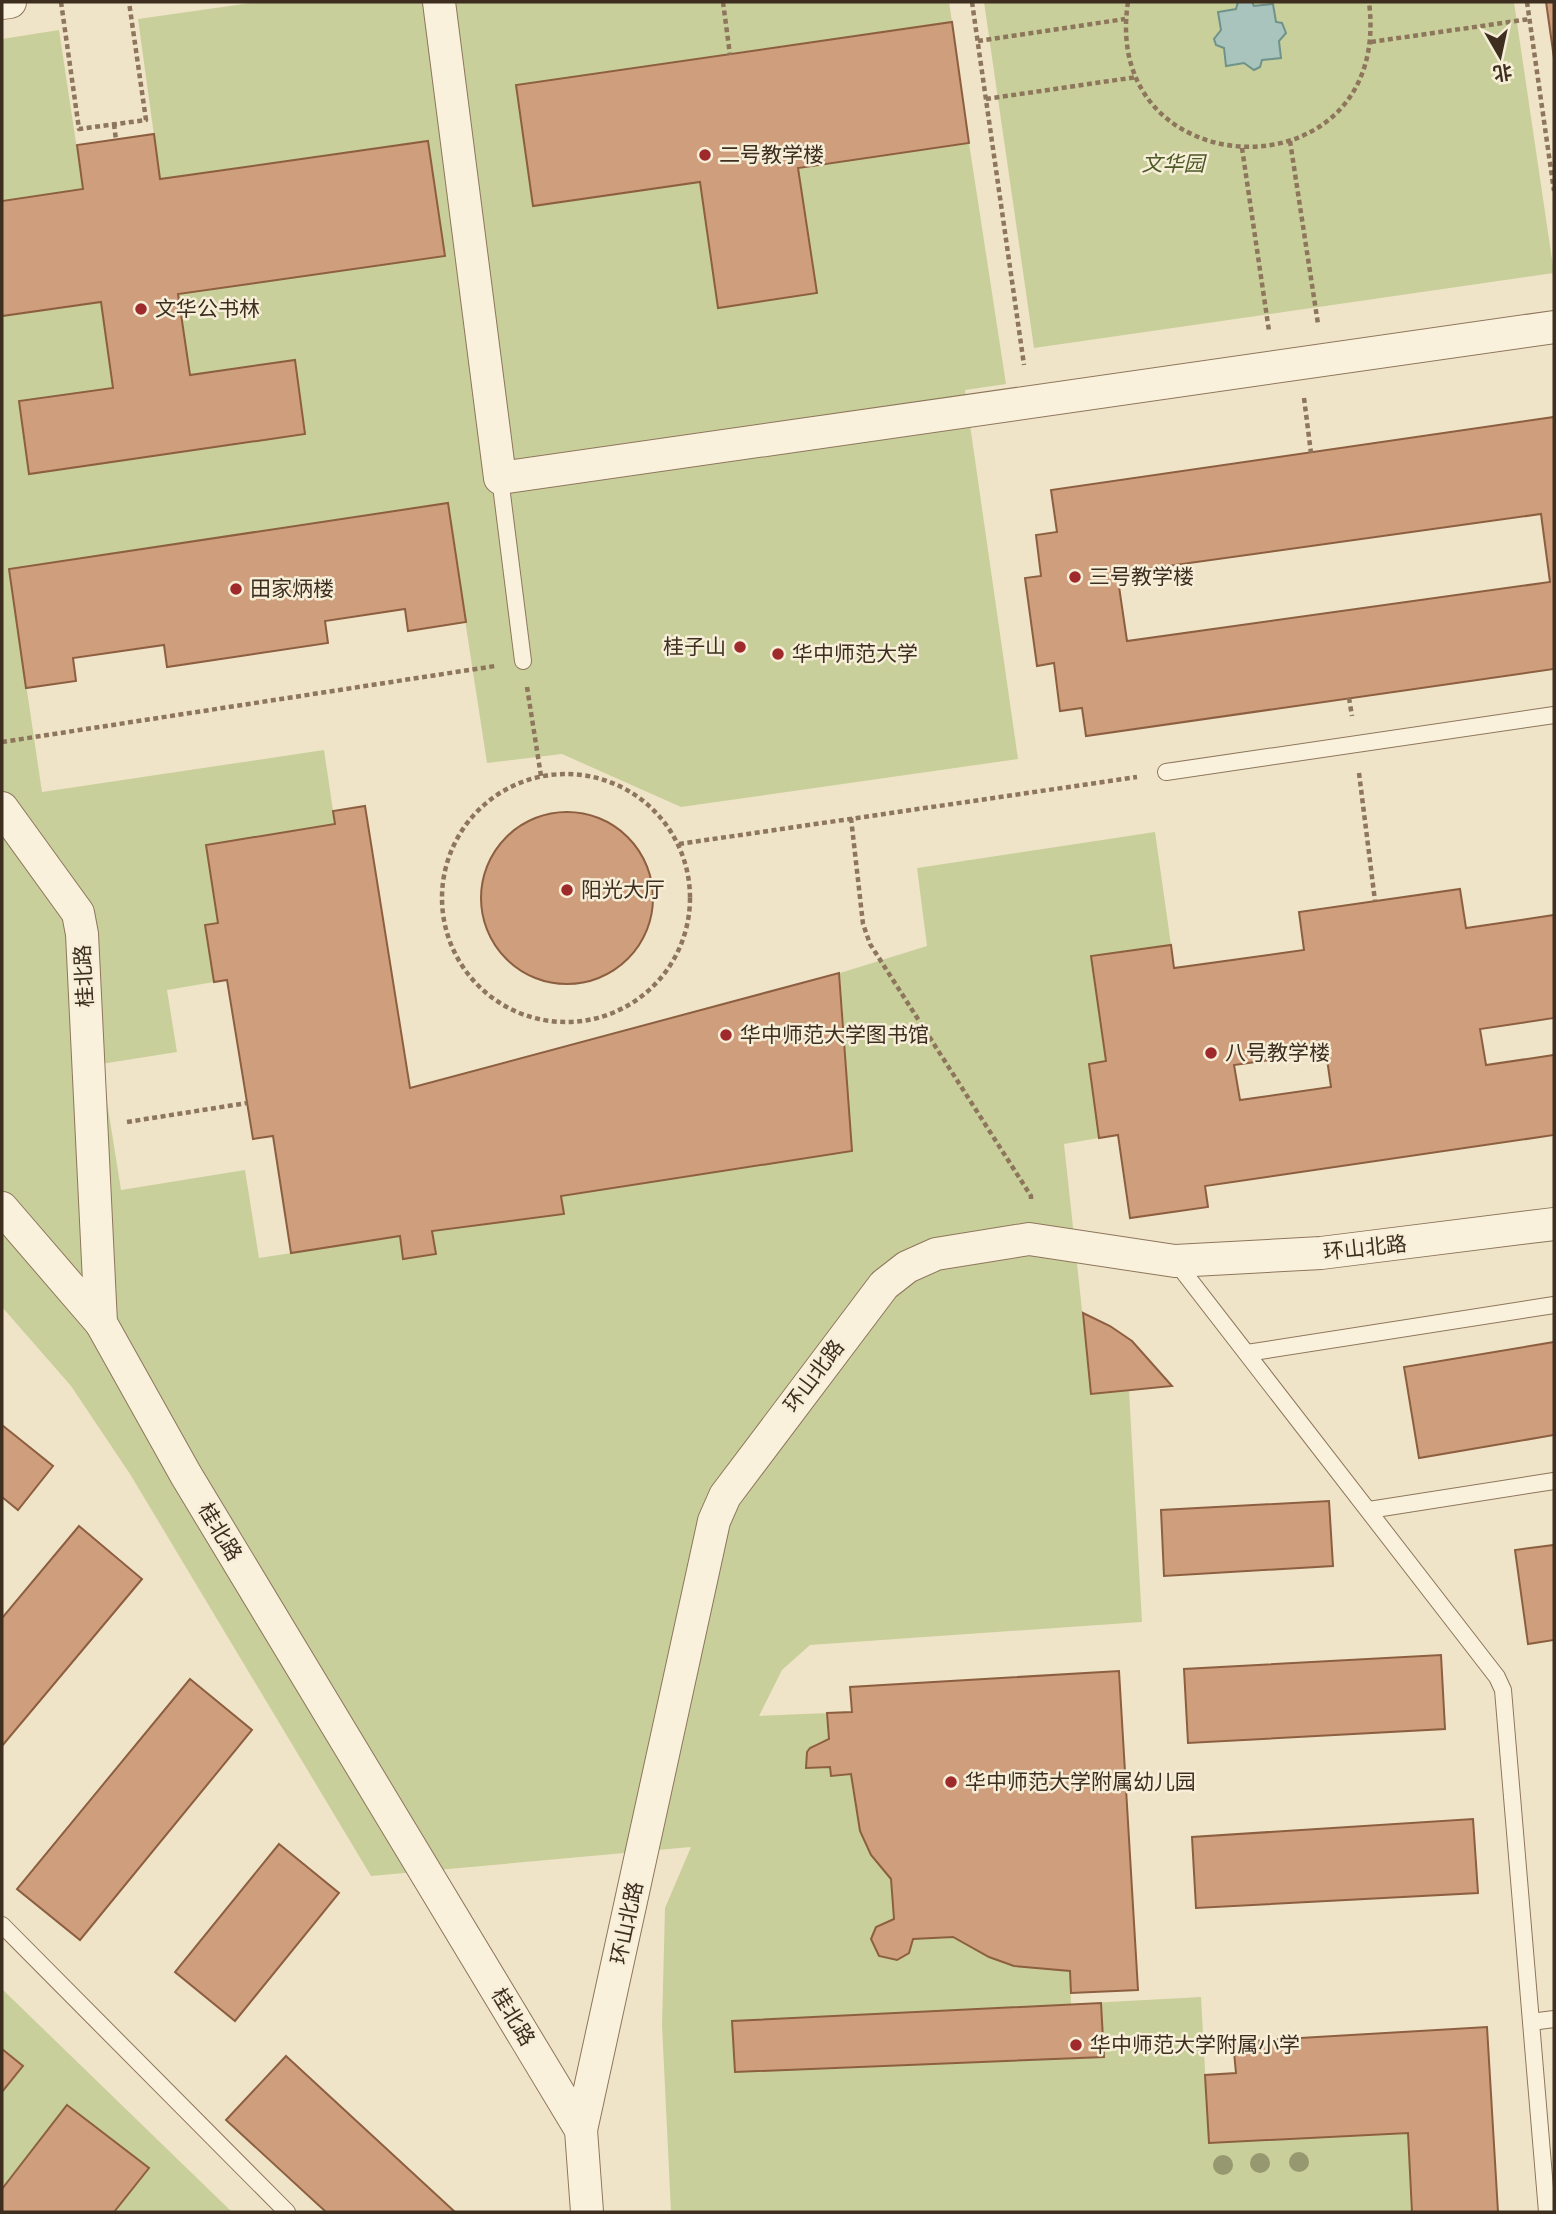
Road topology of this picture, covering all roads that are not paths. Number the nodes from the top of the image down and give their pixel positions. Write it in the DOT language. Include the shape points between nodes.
graph roads {
  1 [pos="10,2"];
  2 [pos="439,2"];
  3 [pos="2,3"];
  4 [pos="1554,327"];
  5 [pos="500,478"];
  6 [pos="523,661"];
  7 [pos="1554,715"];
  8 [pos="1166,772"];
  9 [pos="2,808"];
  10 [pos="2,1208"];
  11 [pos="1554,1224"];
  12 [pos="1175,1262"];
  13 [pos="1554,1305"];
  14 [pos="101,1322"];
  15 [pos="1247,1353"];
  16 [pos="1554,1481"];
  17 [pos="1369,1510"];
  18 [pos="2,1925"];
  19 [pos="1554,2019"];
  20 [pos="1531,2022"];
  21 [pos="581,2130"];
  22 [pos="287,2212"];
  23 [pos="587,2212"];
  24 [pos="1547,2212"];
  1 -- 3 [label="street"];
  2 -- 5 [label="street"];
  4 -- 5 [label="street"];
  5 -- 6 [label="lane"];
  7 -- 8 [label="lane"];
  9 -- 14 [label="street, 桂北路" via="78,913"];
  10 -- 14 [label="street"];
  11 -- 12 [label="street, 环山北路" via="1321,1253"];
  12 -- 15 [label="lane"];
  12 -- 21 [label="street, 环山北路" via="1028,1239 958,1248 907,1267 884,1285 725,1496 708,1545"];
  13 -- 15 [label="lane"];
  14 -- 21 [label="street, 桂北路" via="273,1620"];
  15 -- 17 [label="lane"];
  16 -- 17 [label="lane"];
  17 -- 20 [label="lane" via="1503,1690"];
  18 -- 22 [label="lane"];
  19 -- 20 [label="lane"];
  20 -- 24 [label="lane"];
  21 -- 23 [label="street, 桂北路"];
}
